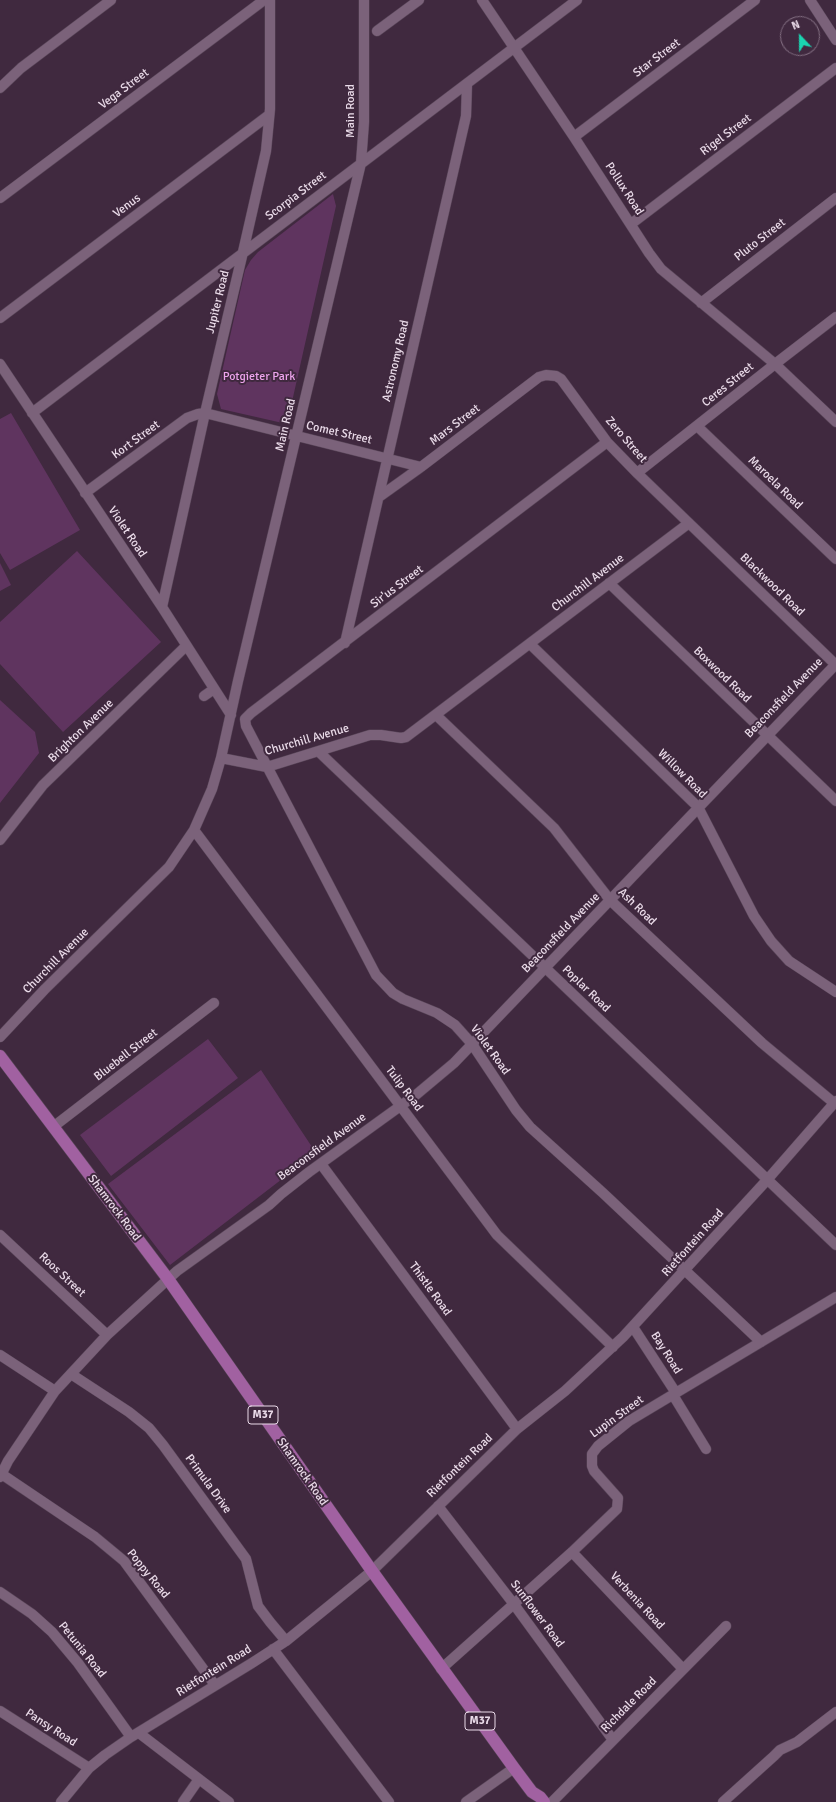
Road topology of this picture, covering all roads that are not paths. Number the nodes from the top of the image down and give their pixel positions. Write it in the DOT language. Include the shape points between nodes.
graph roads {
  1 [pos="111,0"];
  2 [pos="264,0"];
  3 [pos="270,0"];
  4 [pos="364,0"];
  5 [pos="420,0"];
  6 [pos="482,0"];
  7 [pos="577,0"];
  8 [pos="755,0"];
  9 [pos="810,0"];
  10 [pos="377,31"];
  11 [pos="836,40"];
  12 [pos="514,49"];
  13 [pos="836,68"];
  14 [pos="467,84"];
  15 [pos="0,88"];
  16 [pos="269,115"];
  17 [pos="574,137"];
  18 [pos="361,163"];
  19 [pos="0,198"];
  20 [pos="836,198"];
  21 [pos="631,224"];
  22 [pos="244,252"];
  23 [pos="701,303"];
  24 [pos="0,318"];
  25 [pos="836,318"];
  26 [pos="0,364"];
  27 [pos="775,364"];
  28 [pos="546,375"];
  29 [pos="32,413"];
  30 [pos="204,413"];
  31 [pos="836,422"];
  32 [pos="697,426"];
  33 [pos="296,437"];
  34 [pos="607,442"];
  35 [pos="387,457"];
  36 [pos="421,467"];
  37 [pos="637,473"];
  38 [pos="86,493"];
  39 [pos="379,497"];
  40 [pos="689,523"];
  41 [pos="836,559"];
  42 [pos="609,583"];
  43 [pos="162,607"];
  44 [pos="345,643"];
  45 [pos="530,644"];
  46 [pos="186,646"];
  47 [pos="836,664"];
  48 [pos="214,689"];
  49 [pos="204,696"];
  50 [pos="231,715"];
  51 [pos="436,715"];
  52 [pos="766,735"];
  53 [pos="319,752"];
  54 [pos="221,758"];
  55 [pos="268,767"];
  56 [pos="836,801"];
  57 [pos="698,807"];
  58 [pos="194,830"];
  59 [pos="0,840"];
  60 [pos="610,900"];
  61 [pos="544,968"];
  62 [pos="836,992"];
  63 [pos="214,1003"];
  64 [pos="0,1037"];
  65 [pos="472,1044"];
  66 [pos="0,1056"];
  67 [pos="835,1102"];
  68 [pos="400,1106"];
  69 [pos="53,1127"];
  70 [pos="321,1164"];
  71 [pos="768,1180"];
  72 [pos="0,1234"];
  73 [pos="836,1244"];
  74 [pos="685,1271"];
  75 [pos="168,1279"];
  76 [pos="836,1297"];
  77 [pos="633,1327"];
  78 [pos="107,1335"];
  79 [pos="761,1342"];
  80 [pos="613,1346"];
  81 [pos="0,1355"];
  82 [pos="71,1374"];
  83 [pos="55,1391"];
  84 [pos="674,1394"];
  85 [pos="517,1429"];
  86 [pos="706,1449"];
  87 [pos="0,1473"];
  88 [pos="438,1506"];
  89 [pos="572,1552"];
  90 [pos="372,1571"];
  91 [pos="0,1592"];
  92 [pos="513,1603"];
  93 [pos="726,1626"];
  94 [pos="286,1641"];
  95 [pos="273,1649"];
  96 [pos="441,1669"];
  97 [pos="683,1669"];
  98 [pos="215,1685"];
  99 [pos="0,1711"];
  100 [pos="836,1712"];
  101 [pos="135,1735"];
  102 [pos="613,1740"];
  103 [pos="89,1768"];
  104 [pos="514,1768"];
  105 [pos="198,1780"];
  106 [pos="533,1797"];
  107 [pos="61,1802"];
  108 [pos="183,1802"];
  109 [pos="229,1802"];
  110 [pos="389,1802"];
  111 [pos="466,1802"];
  112 [pos="544,1802"];
  113 [pos="552,1802"];
  114 [pos="723,1802"];
  1 -- 15 [label="street" via="21,68"];
  2 -- 19 [label="street, Vega Street"];
  3 -- 16 [label="street, Jupiter Road"];
  4 -- 18 [label="street, Main Road" via="364,122"];
  5 -- 10 [label="street"];
  6 -- 12 [label="street, Pollux Road"];
  7 -- 12 [label="street, Scorpia Street"];
  8 -- 17 [label="street, Star Street"];
  9 -- 11 [label="street"];
  12 -- 14 [label="street, Scorpia Street"];
  12 -- 17 [label="street, Pollux Road"];
  13 -- 21 [label="street, Rigel Street"];
  14 -- 18 [label="street, Scorpia Street"];
  14 -- 35 [label="street, Astronomy Road" via="466,116"];
  16 -- 22 [label="street, Jupiter Road" via="266,151"];
  16 -- 24 [label="street, Venus"];
  17 -- 21 [label="street, Pollux Road"];
  18 -- 22 [label="street, Scorpia Street"];
  18 -- 33 [label="street, Main Road"];
  20 -- 23 [label="street, Pluto Street"];
  21 -- 23 [label="street, Pollux Road" via="661,269"];
  22 -- 29 [label="street, Scorpia Street"];
  22 -- 30 [label="street, Jupiter Road"];
  23 -- 27 [label="street, Pollux Road"];
  25 -- 27 [label="street, Ceres Street"];
  26 -- 29 [label="street, Violet Road"];
  27 -- 31 [label="street, Pollux Road"];
  27 -- 32 [label="street, Ceres Street"];
  28 -- 34 [label="street, Zero Street" via="561,379"];
  28 -- 36 [label="street, Mars Street" via="535,380"];
  29 -- 38 [label="street, Violet Road"];
  30 -- 33 [label="street, Comet Street"];
  30 -- 38 [label="street, Kort Street" via="187,418"];
  30 -- 43 [label="street, Jupiter Road"];
  32 -- 37 [label="street, Ceres Street"];
  32 -- 41 [label="street, Maroela Road"];
  33 -- 35 [label="street, Comet Street"];
  33 -- 50 [label="street, Main Road"];
  34 -- 37 [label="street, Zero Street"];
  34 -- 44 [label="street, Sir'us Street"];
  35 -- 36 [label="street, Comet Street"];
  35 -- 39 [label="street, Astronomy Road"];
  36 -- 39 [label="street, Mars Street"];
  37 -- 40 [label="street, Zero Street"];
  38 -- 43 [label="street, Violet Road"];
  39 -- 44 [label="street, Astronomy Road"];
  40 -- 42 [label="street, Churchill Avenue"];
  40 -- 47 [label="street, Blackwood Road"];
  42 -- 45 [label="street, Churchill Avenue"];
  42 -- 52 [label="street, Boxwood Road"];
  43 -- 46 [label="street, Violet Road"];
  44 -- 55 [label="street, Sir'us Street" via="245,719 248,730"];
  45 -- 51 [label="street, Churchill Avenue"];
  45 -- 57 [label="street, Willow Road"];
  46 -- 48 [label="street, Violet Road"];
  46 -- 59 [label="street, Brighton Avenue" via="43,785"];
  47 -- 52 [label="street, Beaconsfield Avenue"];
  48 -- 49 [label="street"];
  48 -- 50 [label="street, Violet Road"];
  50 -- 54 [label="street, Main Road"];
  51 -- 53 [label="street, Churchill Avenue" via="406,737 370,736"];
  51 -- 60 [label="street, Ash Road" via="554,828"];
  52 -- 56 [label="street, Boxwood Road"];
  52 -- 57 [label="street, Beaconsfield Avenue"];
  53 -- 55 [label="street, Churchill Avenue"];
  53 -- 61 [label="street, Poplar Road"];
  54 -- 55 [label="street, Churchill Avenue"];
  54 -- 58 [label="street, Churchill Avenue" via="210,794"];
  55 -- 65 [label="street, Violet Road" via="376,975 393,993 447,1019"];
  57 -- 60 [label="street, Beaconsfield Avenue"];
  57 -- 62 [label="street, Willow Road" via="754,916 771,941 789,960"];
  58 -- 64 [label="street, Churchill Avenue" via="169,867"];
  58 -- 68 [label="street, Tulip Road"];
  60 -- 61 [label="street, Beaconsfield Avenue"];
  60 -- 67 [label="street, Ash Road" via="762,1044"];
  61 -- 65 [label="street, Beaconsfield Avenue"];
  61 -- 71 [label="street, Poplar Road"];
  63 -- 69 [label="street, Bluebell Street"];
  65 -- 68 [label="street, Beaconsfield Avenue" via="438,1078"];
  65 -- 74 [label="street, Violet Road" via="530,1127"];
  66 -- 69 [label="main road, Shamrock Road / M37"];
  67 -- 71 [label="street, Rietfontein Road"];
  68 -- 70 [label="street, Beaconsfield Avenue"];
  68 -- 80 [label="street, Tulip Road" via="498,1235"];
  69 -- 75 [label="main road, Shamrock Road / M37"];
  70 -- 75 [label="street, Beaconsfield Avenue" via="236,1223 218,1241"];
  70 -- 85 [label="street, Thistle Road"];
  71 -- 73 [label="street, Poplar Road"];
  71 -- 74 [label="street, Rietfontein Road"];
  72 -- 78 [label="street, Roos Street"];
  74 -- 77 [label="street, Rietfontein Road"];
  74 -- 79 [label="street, Violet Road"];
  75 -- 78 [label="street, Beaconsfield Avenue"];
  75 -- 90 [label="main road, Shamrock Road / M37"];
  76 -- 79 [label="street, Lupin Street"];
  77 -- 80 [label="street, Rietfontein Road"];
  77 -- 84 [label="street, Bay Road"];
  78 -- 82 [label="street, Beaconsfield Avenue"];
  79 -- 84 [label="street, Lupin Street"];
  80 -- 85 [label="street, Rietfontein Road" via="564,1392"];
  81 -- 83 [label="street"];
  82 -- 83 [label="street, Beaconsfield Avenue"];
  82 -- 94 [label="street, Primula Drive" via="129,1412 149,1428 163,1445 243,1554 258,1606"];
  83 -- 87 [label="street, Beaconsfield Avenue"];
  84 -- 86 [label="street, Bay Road"];
  84 -- 89 [label="street, Lupin Street" via="629,1421 593,1452 594,1471 616,1495 618,1504 616,1509"];
  85 -- 88 [label="street, Rietfontein Road"];
  87 -- 98 [label="street, Poppy Road" via="95,1537 124,1561"];
  88 -- 90 [label="street, Rietfontein Road"];
  88 -- 92 [label="street, Sunflower Road"];
  89 -- 92 [label="street, Lupin Street"];
  89 -- 97 [label="street, Verbenia Road"];
  90 -- 94 [label="street, Rietfontein Road"];
  90 -- 96 [label="main road, Shamrock Road / M37"];
  91 -- 101 [label="street, Petunia Road" via="32,1614 52,1632"];
  92 -- 96 [label="street, Lupin Street"];
  92 -- 102 [label="street, Sunflower Road"];
  93 -- 97 [label="street, Richdale Road"];
  94 -- 95 [label="street, Rietfontein Road"];
  95 -- 98 [label="street, Rietfontein Road"];
  95 -- 110 [label="street"];
  96 -- 104 [label="main road, Shamrock Road / M37"];
  97 -- 102 [label="street, Richdale Road"];
  98 -- 101 [label="street, Rietfontein Road"];
  99 -- 103 [label="street, Pansy Road"];
  100 -- 114 [label="street" via="797,1742 777,1753"];
  101 -- 103 [label="street, Rietfontein Road"];
  101 -- 105 [label="street, Petunia Road"];
  102 -- 113 [label="street, Richdale Road"];
  103 -- 107 [label="street, Rietfontein Road"];
  104 -- 106 [label="main road, Shamrock Road / M37"];
  104 -- 111 [label="street"];
  105 -- 108 [label="street"];
  105 -- 109 [label="street, Petunia Road"];
  106 -- 112 [label="main road, Shamrock Road / M37" via="540,1797"];
}
